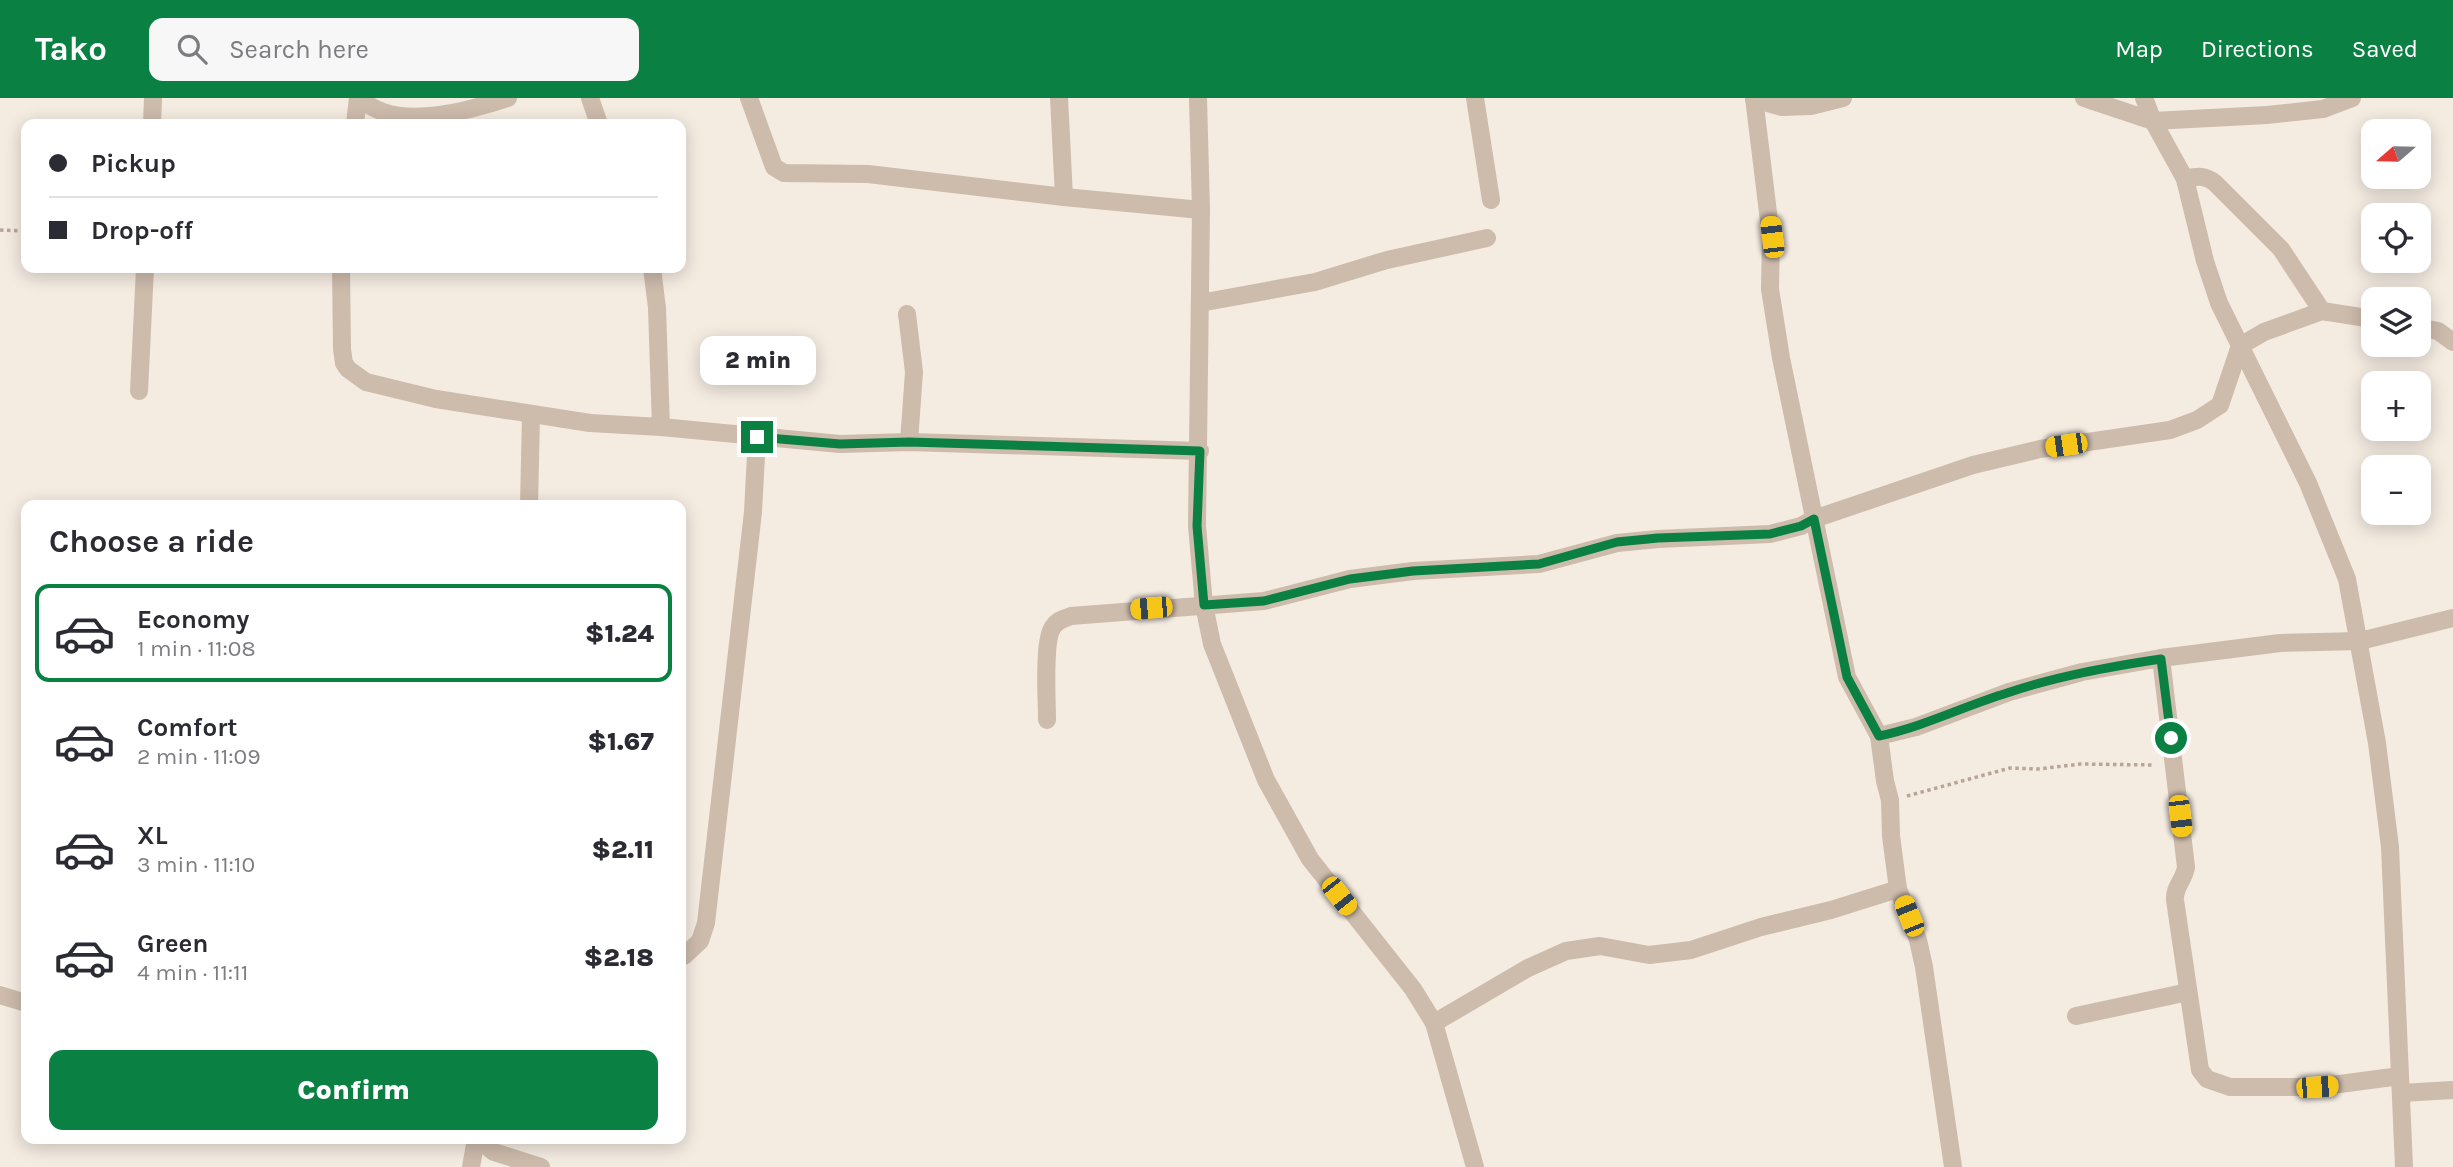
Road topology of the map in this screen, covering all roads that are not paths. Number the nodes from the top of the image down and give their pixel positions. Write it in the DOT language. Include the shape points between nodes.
graph roads {
  1 [pos="153,98"];
  2 [pos="508,98"];
  3 [pos="590,98"];
  4 [pos="749,98"];
  5 [pos="1059,98"];
  6 [pos="1198,98"];
  7 [pos="1475,98"];
  8 [pos="1843,98"];
  9 [pos="2084,98"];
  10 [pos="2144,98"];
  11 [pos="2352,98"];
  12 [pos="358,99"];
  13 [pos="1754,99"];
  14 [pos="152,119"];
  15 [pos="356,119"];
  16 [pos="597,119"];
  17 [pos="2152,121"];
  18 [pos="2185,179"];
  19 [pos="1064,197"];
  20 [pos="1491,200"];
  21 [pos="1201,210"];
  22 [pos="1487,238"];
  23 [pos="145,273"];
  24 [pos="341,273"];
  25 [pos="653,273"];
  26 [pos="1200,303"];
  27 [pos="2322,312"];
  28 [pos="907,314"];
  29 [pos="2361,318"];
  30 [pos="2431,330"];
  31 [pos="2453,342"];
  32 [pos="2240,346"];
  33 [pos="139,391"];
  34 [pos="531,415"];
  35 [pos="661,427"];
  36 [pos="757,437"];
  37 [pos="909,442"];
  38 [pos="1200,451"];
  39 [pos="529,500"];
  40 [pos="1814,519"];
  41 [pos="1204,605"];
  42 [pos="2453,618"];
  43 [pos="2360,641"];
  44 [pos="2161,659"];
  45 [pos="1047,720"];
  46 [pos="1879,736"];
  47 [pos="1898,889"];
  48 [pos="686,954"];
  49 [pos="2188,992"];
  50 [pos="0,995"];
  51 [pos="21,1001"];
  52 [pos="2076,1016"];
  53 [pos="1434,1023"];
  54 [pos="2401,1085"];
  55 [pos="2453,1090"];
  56 [pos="476,1144"];
  57 [pos="484,1144"];
  58 [pos="471,1167"];
  59 [pos="541,1167"];
  60 [pos="1475,1167"];
  61 [pos="1953,1167"];
  62 [pos="2404,1167"];
  1 -- 14 [label="street"];
  2 -- 12 [label="street" via="439,115 410,116 384,113"];
  3 -- 16 [label="street"];
  4 -- 19 [label="street" via="774,167 784,173 868,174"];
  5 -- 19 [label="street"];
  6 -- 21 [label="street"];
  7 -- 20 [label="street"];
  8 -- 13 [label="street" via="1782,107"];
  9 -- 17 [label="street"];
  10 -- 17 [label="street"];
  11 -- 17 [label="street" via="2323,109 2281,114"];
  12 -- 15 [label="street"];
  13 -- 40 [label="street" via="1772,237 1769,289"];
  17 -- 18 [label="street"];
  18 -- 27 [label="street" via="2207,177 2216,183 2281,249"];
  18 -- 32 [label="street" via="2219,303"];
  19 -- 21 [label="street"];
  21 -- 26 [label="street"];
  22 -- 26 [label="street" via="1315,282"];
  23 -- 33 [label="street"];
  24 -- 34 [label="street" via="342,357 353,374 366,382 425,397"];
  25 -- 35 [label="street"];
  26 -- 38 [label="street"];
  27 -- 29 [label="street"];
  27 -- 32 [label="street" via="2264,332"];
  28 -- 37 [label="street" via="914,372"];
  30 -- 31 [label="street"];
  32 -- 40 [label="street" via="2220,405 2197,420 2170,430 2040,449 1973,465"];
  32 -- 43 [label="street" via="2308,483 2347,579"];
  34 -- 35 [label="street"];
  34 -- 39 [label="street"];
  35 -- 36 [label="street"];
  36 -- 37 [label="street" via="840,444"];
  36 -- 48 [label="street" via="752,524 706,923 700,941"];
  37 -- 38 [label="street"];
  38 -- 41 [label="street" via="1197,526"];
  40 -- 41 [label="street" via="1770,534 1617,542 1539,564 1413,571 1350,579 1264,601"];
  40 -- 46 [label="street" via="1847,677"];
  41 -- 45 [label="street" via="1060,620 1049,632"];
  41 -- 53 [label="street" via="1212,644 1266,780 1310,859 1413,989"];
  42 -- 43 [label="street"];
  43 -- 44 [label="street" via="2280,643"];
  43 -- 54 [label="street" via="2390,848"];
  44 -- 46 [label="street" via="2082,672"];
  44 -- 49 [label="street" via="2186,867 2174,892"];
  46 -- 47 [label="street"];
  47 -- 53 [label="street" via="1691,950 1649,955 1600,946 1566,951"];
  47 -- 61 [label="street" via="1924,967"];
  49 -- 52 [label="street"];
  49 -- 54 [label="street" via="2200,1070 2220,1085"];
  50 -- 51 [label="street"];
  53 -- 60 [label="street"];
  54 -- 55 [label="street"];
  54 -- 62 [label="street"];
  56 -- 58 [label="street"];
  57 -- 59 [label="street" via="494,1152"];
}
